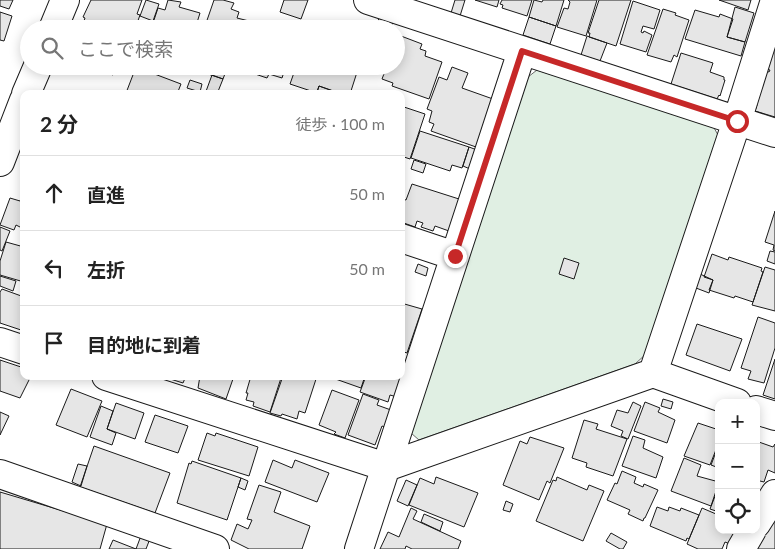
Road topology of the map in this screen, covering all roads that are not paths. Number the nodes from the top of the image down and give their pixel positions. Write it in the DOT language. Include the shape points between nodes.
graph roads {
  1 [pos="65,0"];
  2 [pos="368,0"];
  3 [pos="775,0"];
  4 [pos="57,20"];
  5 [pos="522,51"];
  6 [pos="35,75"];
  7 [pos="29,90"];
  8 [pos="20,113"];
  9 [pos="737,121"];
  10 [pos="775,133"];
  11 [pos="0,162"];
  12 [pos="405,239"];
  13 [pos="455,256"];
  14 [pos="0,342"];
  15 [pos="20,349"];
  16 [pos="653,373"];
  17 [pos="118,380"];
  18 [pos="726,399"];
  19 [pos="760,411"];
  20 [pos="775,416"];
  21 [pos="386,467"];
  22 [pos="0,474"];
  23 [pos="775,494"];
  24 [pos="760,518"];
  25 [pos="750,534"];
  26 [pos="215,549"];
  27 [pos="359,549"];
  28 [pos="741,549"];
  1 -- 4 [label="street"];
  2 -- 5 [label="street"];
  3 -- 9 [label="street"];
  5 -- 9 [label="street"];
  5 -- 13 [label="street"];
  6 -- 7 [label="street"];
  8 -- 11 [label="street"];
  9 -- 10 [label="street"];
  9 -- 16 [label="street"];
  12 -- 13 [label="street"];
  13 -- 21 [label="street"];
  14 -- 15 [label="street"];
  16 -- 18 [label="street"];
  16 -- 21 [label="street"];
  17 -- 21 [label="street"];
  19 -- 20 [label="street"];
  21 -- 27 [label="street"];
  22 -- 26 [label="street"];
  23 -- 24 [label="street"];
  25 -- 28 [label="street"];
}
